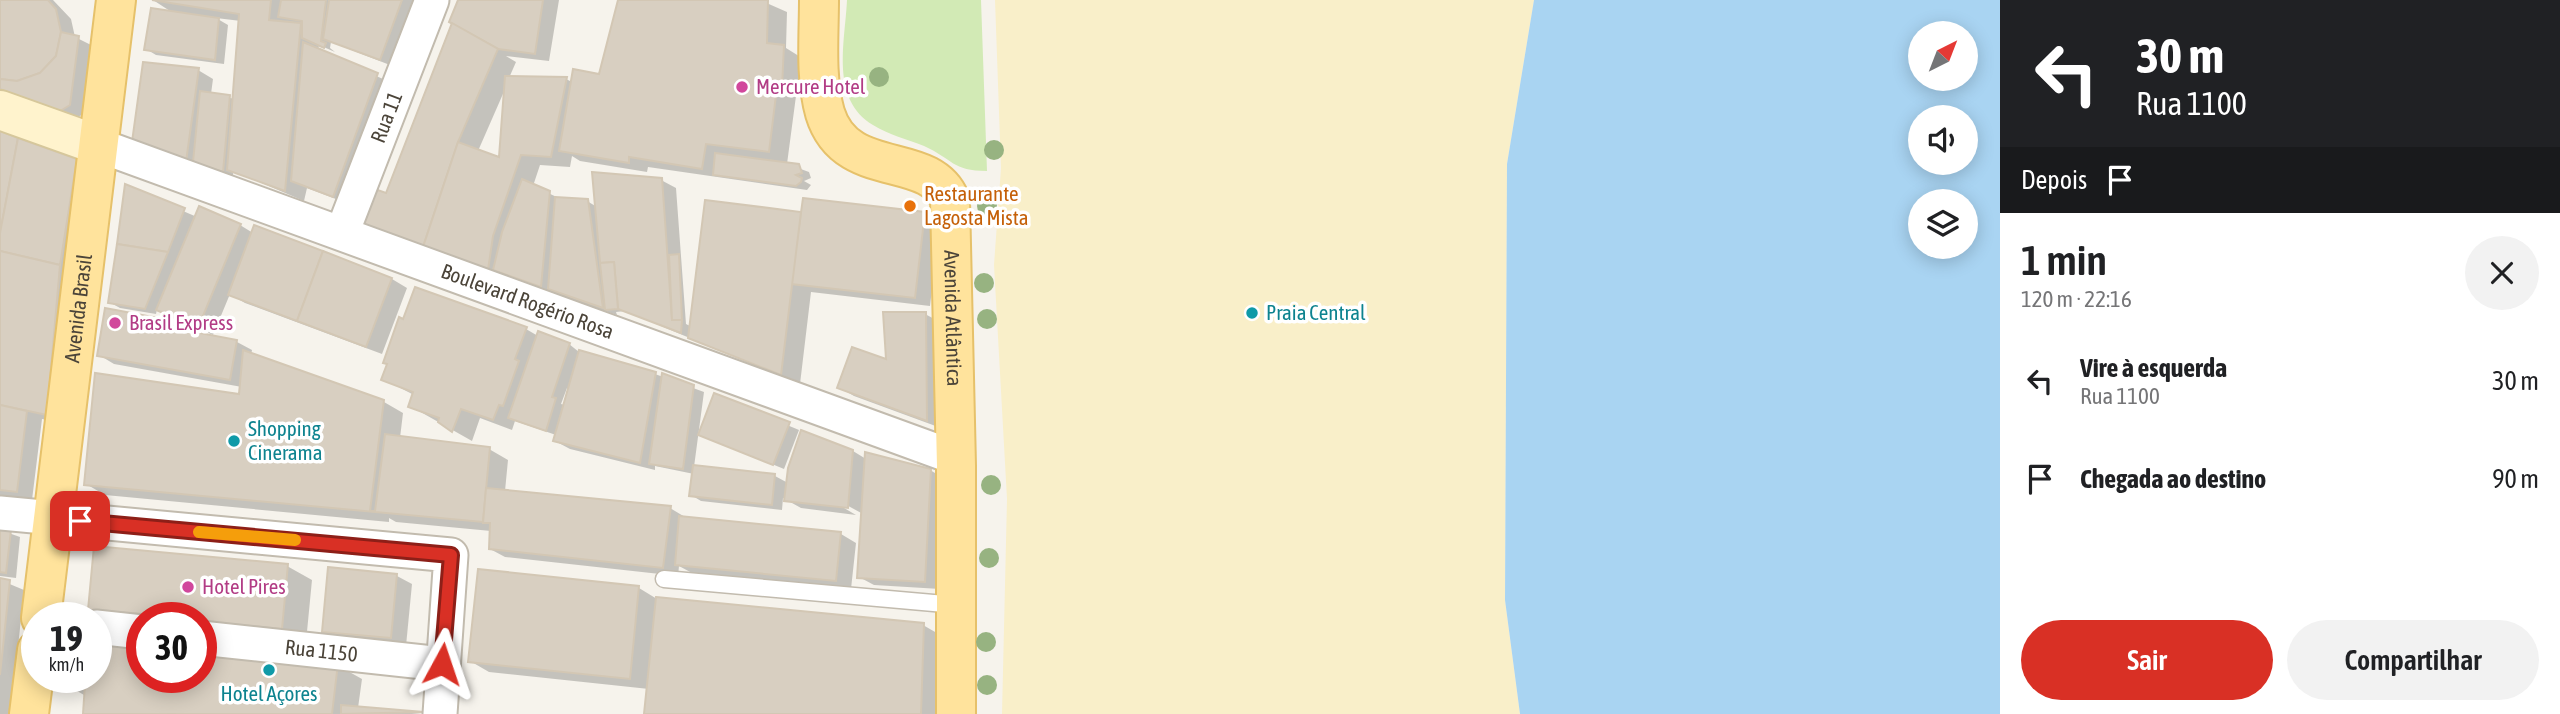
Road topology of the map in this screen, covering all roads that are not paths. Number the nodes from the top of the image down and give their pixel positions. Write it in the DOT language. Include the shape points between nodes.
graph roads {
  1 [pos="116,0"];
  2 [pos="432,0"];
  3 [pos="819,0"];
  4 [pos="0,110"];
  5 [pos="98,145"];
  6 [pos="342,233"];
  7 [pos="956,458"];
  8 [pos="0,513"];
  9 [pos="54,519"];
  10 [pos="664,579"];
  11 [pos="43,602"];
  12 [pos="956,605"];
  13 [pos="217,640"];
  14 [pos="442,664"];
  15 [pos="32,693"];
  16 [pos="29,714"];
  17 [pos="440,714"];
  18 [pos="956,714"];
  1 -- 5 [label="main road, Avenida Brasil"];
  2 -- 6 [label="street, Rua 11"];
  3 -- 7 [label="main road, Avenida Atlântica" via="820,84 834,132 851,152 935,178 950,200"];
  4 -- 5 [label="main road"];
  5 -- 6 [label="street, Boulevard Rogério Rosa"];
  5 -- 9 [label="main road, Avenida Brasil"];
  6 -- 7 [label="street, Boulevard Rogério Rosa"];
  7 -- 12 [label="main road, Avenida Atlântica"];
  8 -- 9 [label="street"];
  9 -- 11 [label="main road, Avenida Brasil"];
  9 -- 14 [label="street" via="457,555"];
  10 -- 12 [label="lane"];
  12 -- 18 [label="main road, Avenida Atlântica"];
  13 -- 14 [label="street, Rua 1150"];
  14 -- 17 [label="street"];
  15 -- 16 [label="main road"];
}
